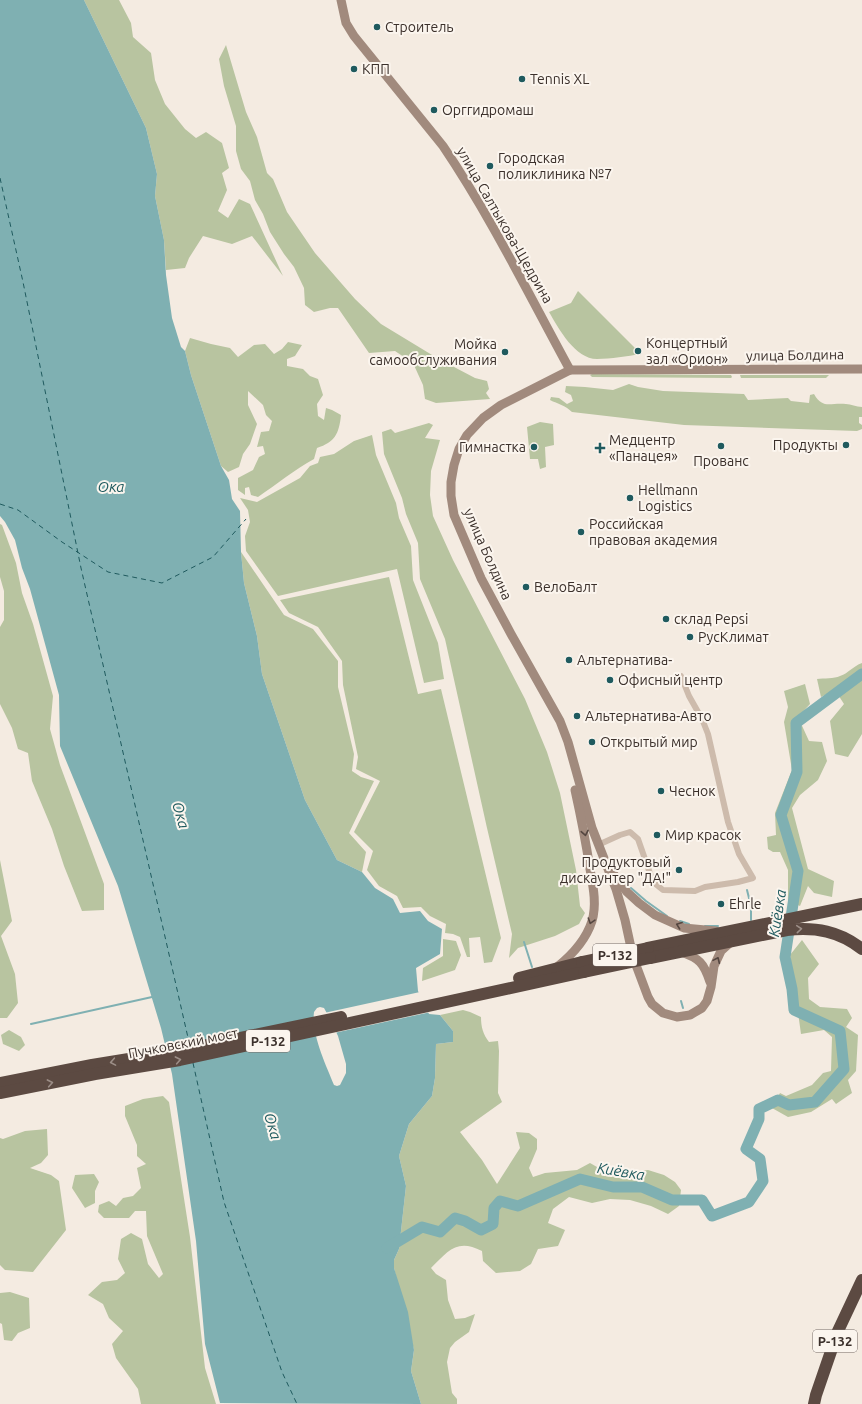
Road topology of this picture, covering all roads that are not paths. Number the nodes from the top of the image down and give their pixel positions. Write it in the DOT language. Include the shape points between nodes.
graph roads {
  1 [pos="341,0"];
  2 [pos="862,368"];
  3 [pos="570,370"];
  4 [pos="681,676"];
  5 [pos="575,767"];
  6 [pos="598,845"];
  7 [pos="605,862"];
  8 [pos="862,904"];
  9 [pos="732,936"];
  10 [pos="862,950"];
  11 [pos="679,951"];
  12 [pos="649,953"];
  13 [pos="583,967"];
  14 [pos="556,968"];
  15 [pos="522,981"];
  16 [pos="711,986"];
  17 [pos="5,1087"];
  18 [pos="862,1280"];
  19 [pos="862,1300"];
  20 [pos="814,1404"];
  21 [pos="822,1404"];
  1 -- 3 [label="main road, улица Салтыкова-Щедрина" via="346,23 354,36 451,158 486,216"];
  2 -- 3 [label="main road, улица Болдина"];
  3 -- 5 [label="main road, улица Болдина" via="501,405 483,418 467,435 459,449 454,464 451,496 454,515 481,578 560,721"];
  4 -- 6 [label="street" via="708,734 728,822 752,878 695,891 663,890 653,882 638,839 630,832"];
  5 -- 6 [label="main road, улица Болдина"];
  5 -- 14 [label="main road, one-way" via="575,788 585,834 594,913 592,923 581,943"];
  6 -- 7 [label="main road, улица Болдина"];
  9 -- 7 [label="main road, one-way" via="684,928 655,915 627,892"];
  7 -- 16 [label="main road" via="616,889 633,957 652,1004 670,1016 690,1015 702,1008"];
  8 -- 9 [label="highway, Р-132"];
  9 -- 10 [label="highway, Р-132, one-way" via="807,928 832,932 853,942"];
  9 -- 11 [label="highway, Р-132"];
  9 -- 12 [label="highway, Р-132"];
  16 -- 9 [label="main road, one-way" via="714,966"];
  11 -- 12 [label="highway, Р-132"];
  11 -- 16 [label="main road" via="692,955 702,963"];
  12 -- 13 [label="highway, Р-132, bridge"];
  13 -- 14 [label="highway, Р-132"];
  13 -- 15 [label="highway, Р-132"];
  14 -- 15 [label="highway, Р-132"];
  15 -- 17 [label="highway, Пучковский мост / Р-132" via="384,1007"];
  18 -- 20 [label="highway, Р-132" via="838,1331"];
  19 -- 21 [label="highway, Р-132" via="846,1335"];
}
